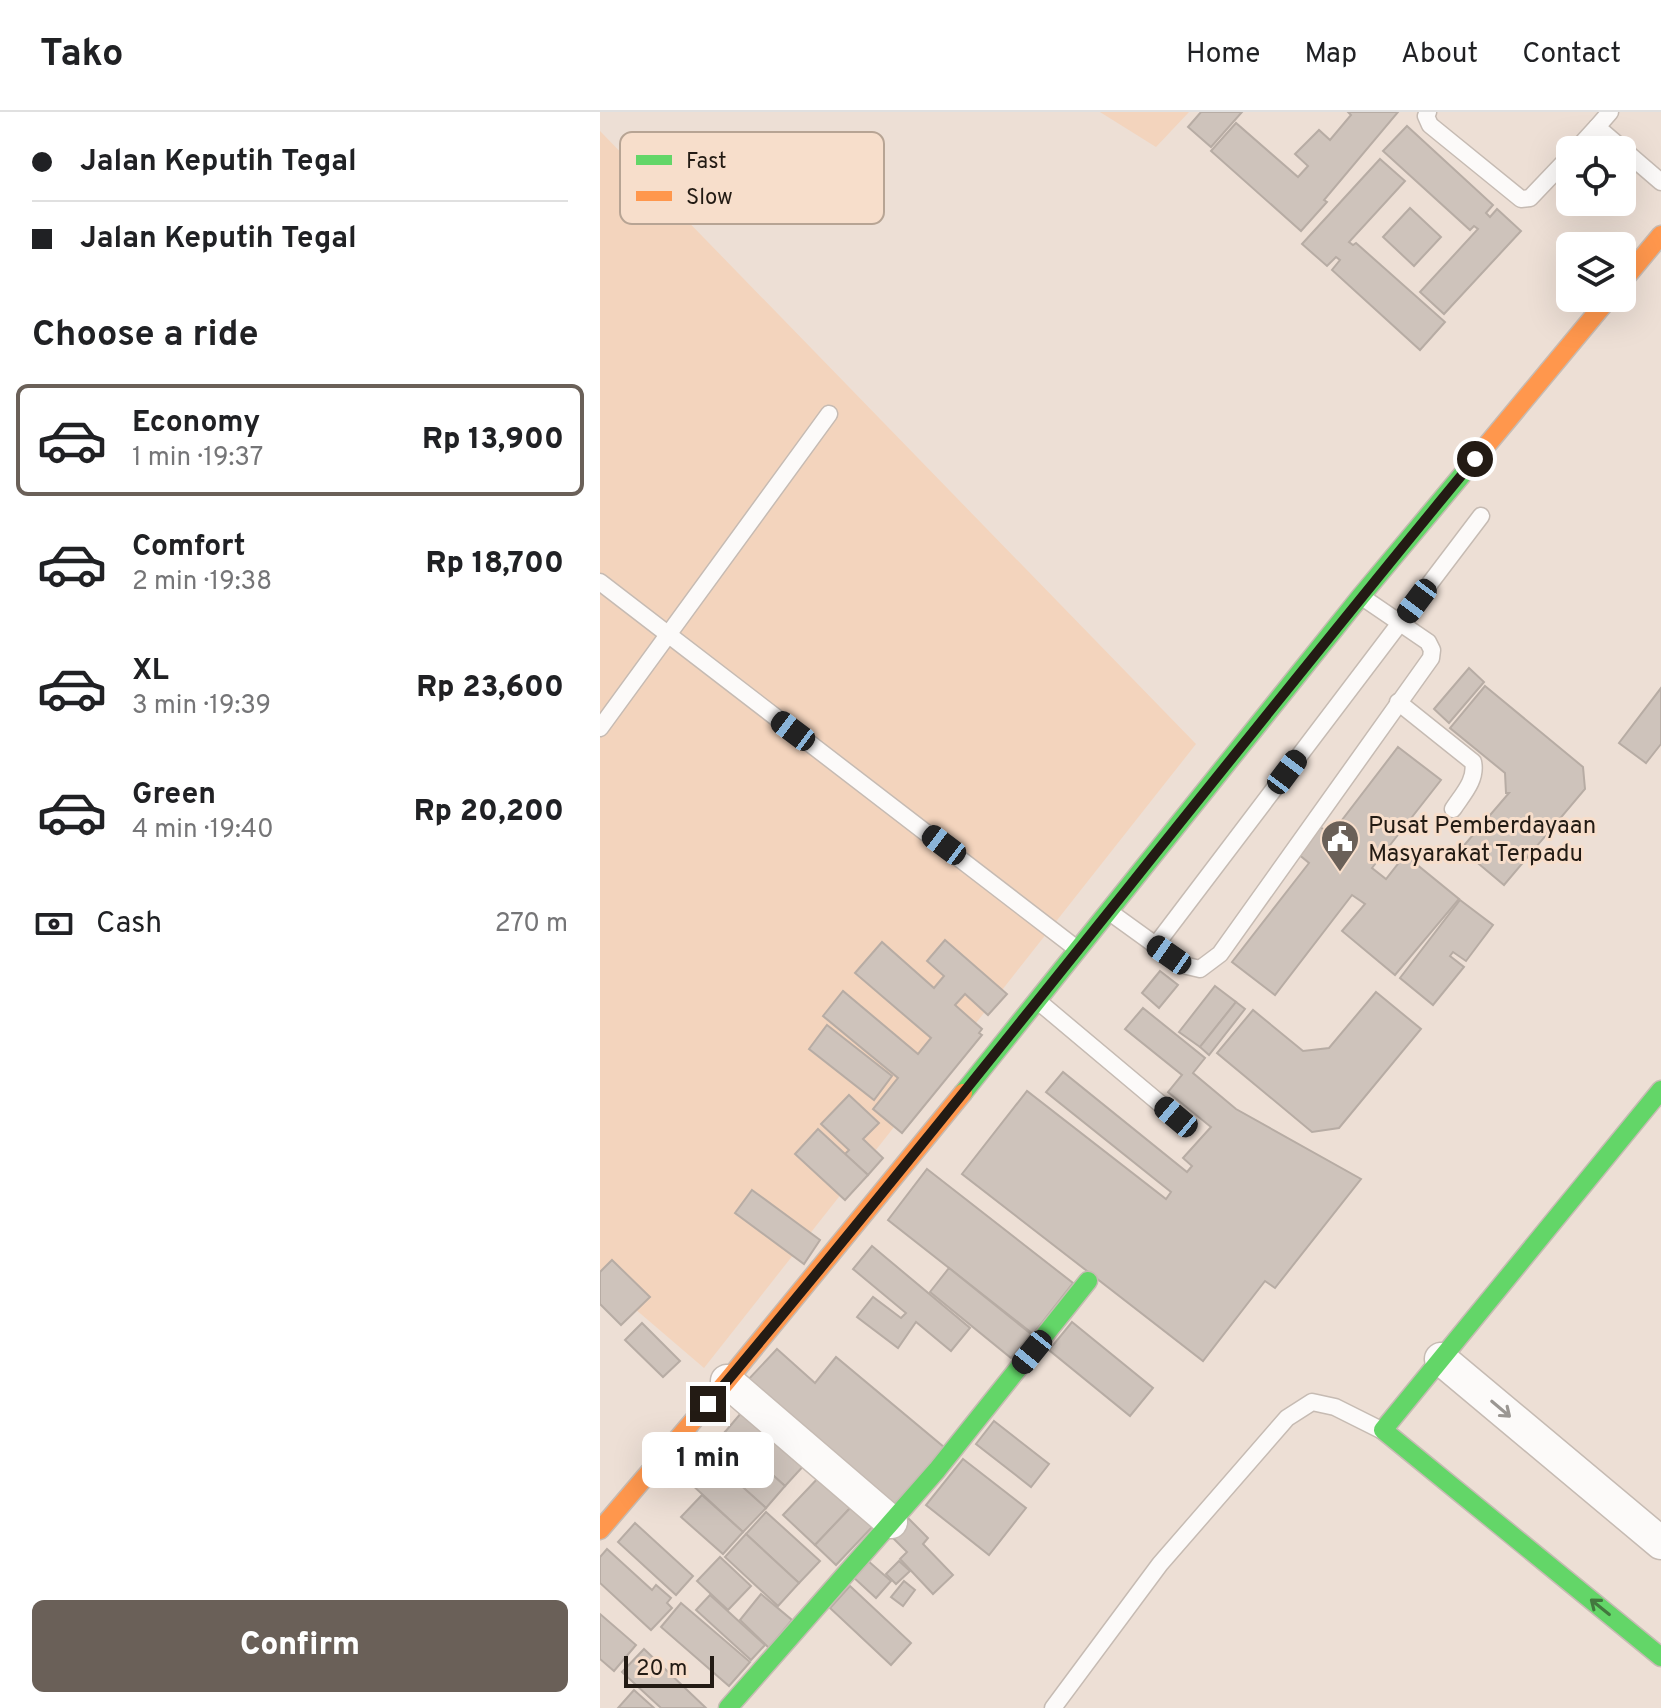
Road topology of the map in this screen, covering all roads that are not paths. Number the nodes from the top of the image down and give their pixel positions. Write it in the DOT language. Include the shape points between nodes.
graph roads {
  1 [pos="1428,112"];
  2 [pos="1610,112"];
  3 [pos="1597,127"];
  4 [pos="1589,136"];
  5 [pos="1556,171"];
  6 [pos="1661,182"];
  7 [pos="1661,235"];
  8 [pos="1636,265"];
  9 [pos="1597,312"];
  10 [pos="829,414"];
  11 [pos="1481,516"];
  12 [pos="600,582"];
  13 [pos="1361,596"];
  14 [pos="1400,623"];
  15 [pos="666,635"];
  16 [pos="1398,702"];
  17 [pos="600,728"];
  18 [pos="1453,809"];
  19 [pos="1109,912"];
  20 [pos="1155,946"];
  21 [pos="1079,951"];
  22 [pos="1038,1001"];
  23 [pos="1661,1091"];
  24 [pos="1176,1117"];
  25 [pos="1088,1281"];
  26 [pos="1441,1359"];
  27 [pos="727,1381"];
  28 [pos="1383,1430"];
  29 [pos="604,1518"];
  30 [pos="891,1522"];
  31 [pos="1661,1543"];
  32 [pos="1661,1657"];
  33 [pos="728,1708"];
  34 [pos="1053,1708"];
  1 -- 5 [label="lane" via="1430,125 1521,199 1530,198"];
  2 -- 3 [label="lane"];
  3 -- 4 [label="lane"];
  3 -- 6 [label="lane"];
  7 -- 8 [label="main road"];
  9 -- 13 [label="main road"];
  10 -- 15 [label="lane"];
  11 -- 14 [label="lane"];
  12 -- 15 [label="lane"];
  13 -- 14 [label="lane"];
  13 -- 19 [label="main road"];
  14 -- 16 [label="lane" via="1432,650"];
  14 -- 20 [label="lane"];
  15 -- 17 [label="lane"];
  15 -- 21 [label="lane"];
  16 -- 18 [label="lane" via="1473,762 1471,783"];
  16 -- 20 [label="lane" via="1220,954 1200,969 1183,965"];
  19 -- 20 [label="lane"];
  19 -- 21 [label="main road"];
  21 -- 22 [label="main road"];
  22 -- 24 [label="lane"];
  22 -- 27 [label="main road"];
  23 -- 26 [label="main road"];
  25 -- 30 [label="main road"];
  26 -- 28 [label="main road"];
  26 -- 31 [label="street, one-way"];
  27 -- 29 [label="main road"];
  27 -- 30 [label="street"];
  32 -- 28 [label="main road, one-way"];
  28 -- 34 [label="lane" via="1312,1402 1287,1418 1160,1564"];
  30 -- 33 [label="main road"];
}
